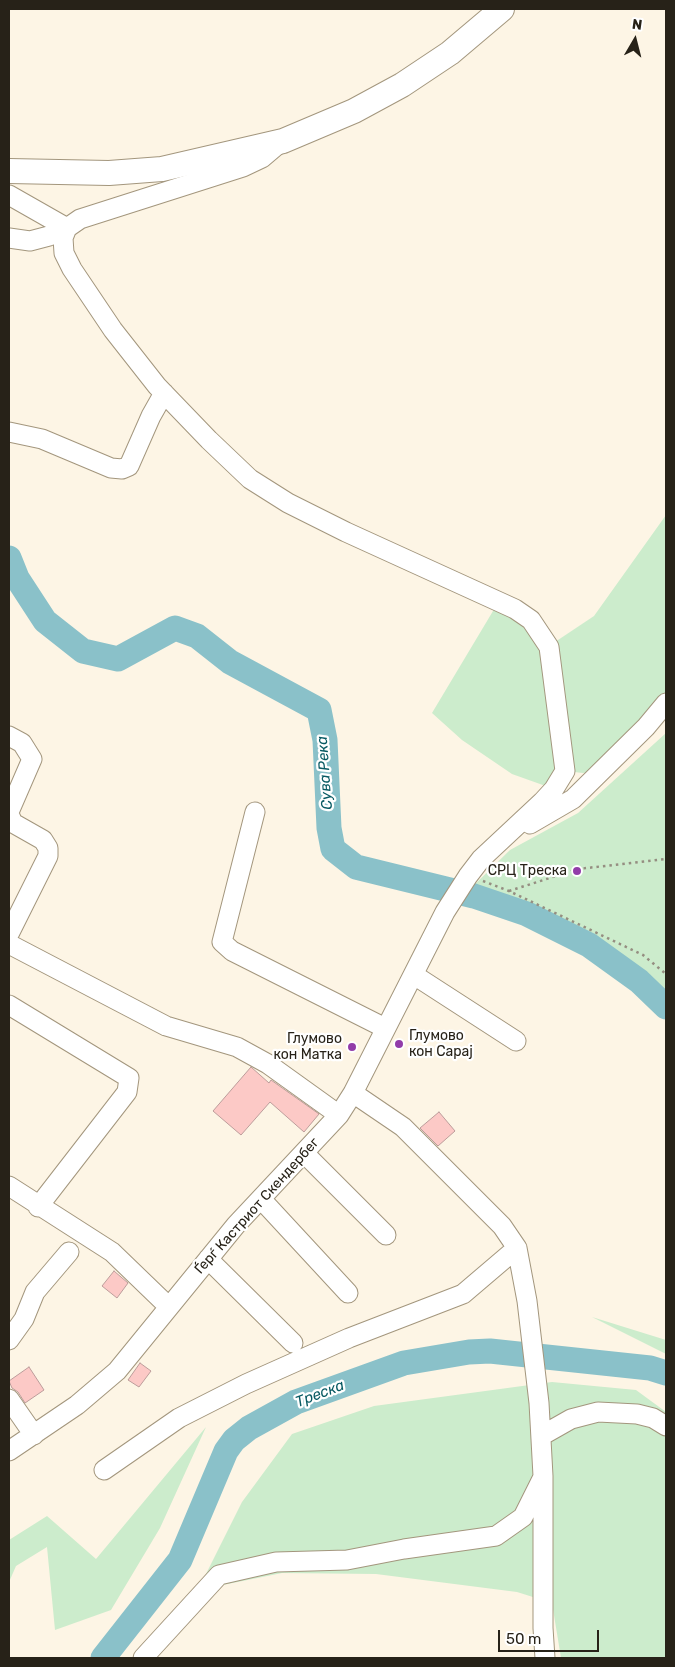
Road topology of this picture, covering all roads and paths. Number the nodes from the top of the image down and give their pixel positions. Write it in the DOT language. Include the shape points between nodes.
graph roads {
  1 [pos="502,9"];
  2 [pos="283,140"];
  3 [pos="9,171"];
  4 [pos="9,195"];
  5 [pos="67,228"];
  6 [pos="9,238"];
  7 [pos="164,393"];
  8 [pos="9,432"];
  9 [pos="666,703"];
  10 [pos="9,736"];
  11 [pos="608,763"];
  12 [pos="565,770"];
  13 [pos="255,812"];
  14 [pos="9,813"];
  15 [pos="505,838"];
  16 [pos="666,859"];
  17 [pos="468,876"];
  18 [pos="509,891"];
  19 [pos="9,934"];
  20 [pos="9,944"];
  21 [pos="666,974"];
  22 [pos="414,975"];
  23 [pos="9,1005"];
  24 [pos="385,1028"];
  25 [pos="516,1041"];
  26 [pos="353,1093"];
  27 [pos="339,1115"];
  28 [pos="304,1153"];
  29 [pos="9,1186"];
  30 [pos="261,1199"];
  31 [pos="38,1206"];
  32 [pos="386,1236"];
  33 [pos="516,1248"];
  34 [pos="69,1252"];
  35 [pos="208,1259"];
  36 [pos="348,1293"];
  37 [pos="169,1307"];
  38 [pos="9,1340"];
  39 [pos="293,1343"];
  40 [pos="9,1400"];
  41 [pos="666,1426"];
  42 [pos="34,1435"];
  43 [pos="541,1436"];
  44 [pos="9,1451"];
  45 [pos="104,1470"];
  46 [pos="543,1476"];
  47 [pos="143,1658"];
  48 [pos="545,1658"];
  1 -- 2 [label="main road" via="450,53 402,85 354,111"];
  2 -- 3 [label="main road" via="162,170 109,173"];
  2 -- 5 [label="street" via="262,158 243,167 80,219"];
  4 -- 5 [label="street"];
  5 -- 6 [label="street" via="30,241"];
  5 -- 7 [label="street" via="63,238 64,253 72,269 113,330"];
  7 -- 8 [label="street" via="129,466 122,469 111,468 42,439"];
  7 -- 12 [label="street" via="250,479 288,503 515,609 531,620 549,646"];
  9 -- 11 [label="street"];
  10 -- 14 [label="street" via="22,743 32,759"];
  11 -- 12 [label="street" via="596,771"];
  11 -- 15 [label="street" via="573,799"];
  12 -- 15 [label="street" via="554,789"];
  13 -- 24 [label="street" via="222,942 232,952"];
  14 -- 19 [label="street" via="13,822 43,840 48,856"];
  15 -- 17 [label="street, Ѓерѓ Кастриот Скендербег" via="481,859"];
  16 -- 18 [label="path" via="578,870"];
  17 -- 18 [label="path"];
  17 -- 22 [label="street, Ѓерѓ Кастриот Скендербег" via="445,912"];
  18 -- 21 [label="path" via="643,955"];
  20 -- 27 [label="street" via="166,1026 237,1047 268,1064"];
  22 -- 24 [label="street, Ѓерѓ Кастриот Скендербег"];
  22 -- 25 [label="street"];
  23 -- 31 [label="street" via="129,1078 127,1092"];
  24 -- 26 [label="street, Ѓерѓ Кастриот Скендербег"];
  26 -- 27 [label="street, Ѓерѓ Кастриот Скендербег"];
  26 -- 33 [label="street" via="403,1127 502,1226"];
  27 -- 28 [label="street, Ѓерѓ Кастриот Скендербег"];
  28 -- 30 [label="street, Ѓерѓ Кастриот Скендербег"];
  28 -- 32 [label="street"];
  29 -- 31 [label="street"];
  30 -- 35 [label="street, Ѓерѓ Кастриот Скендербег"];
  30 -- 36 [label="street"];
  31 -- 37 [label="street" via="112,1252"];
  33 -- 43 [label="street" via="527,1301"];
  33 -- 45 [label="street" via="463,1294 349,1338 246,1384 179,1418"];
  34 -- 38 [label="street" via="35,1292 24,1319"];
  35 -- 37 [label="street, Ѓерѓ Кастриот Скендербег"];
  35 -- 39 [label="street"];
  37 -- 42 [label="street, Ѓерѓ Кастриот Скендербег" via="117,1371"];
  40 -- 42 [label="street"];
  41 -- 43 [label="street" via="637,1414 598,1412 571,1419"];
  42 -- 44 [label="street, Ѓерѓ Кастриот Скендербег"];
  43 -- 46 [label="street"];
  46 -- 47 [label="street" via="523,1517 496,1536 347,1560 276,1562 219,1574"];
  46 -- 48 [label="street"];
}
